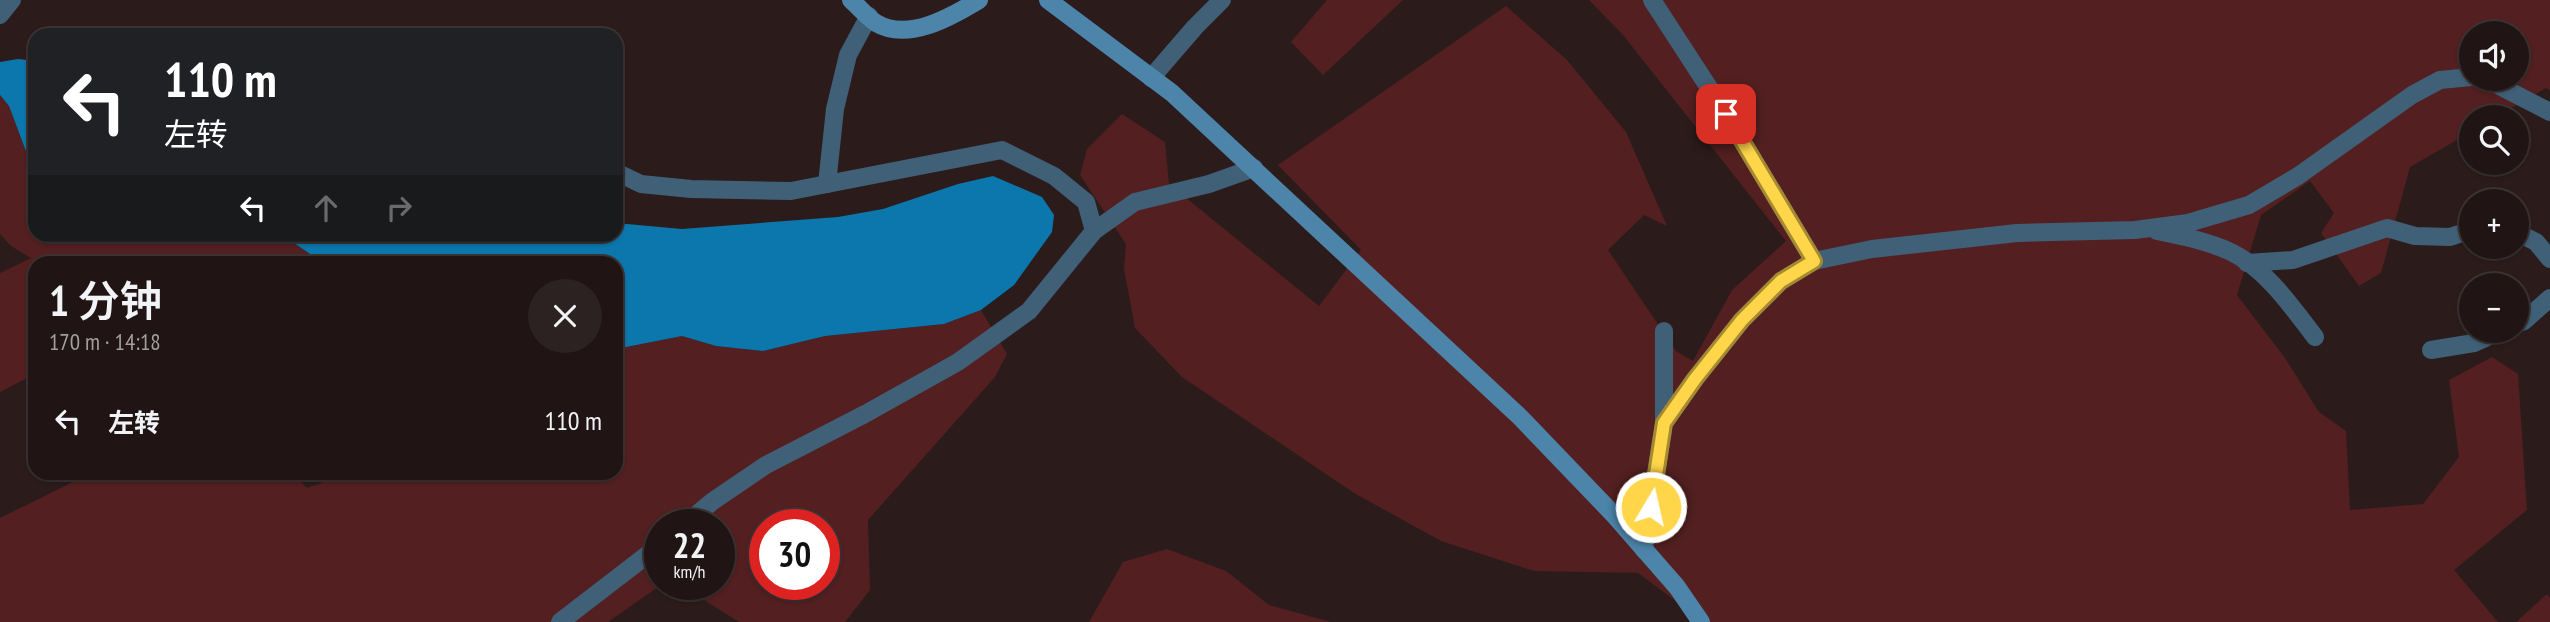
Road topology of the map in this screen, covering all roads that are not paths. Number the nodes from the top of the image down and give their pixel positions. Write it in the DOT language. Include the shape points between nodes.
graph roads {
  1 [pos="12,0"];
  2 [pos="852,0"];
  3 [pos="979,0"];
  4 [pos="1048,0"];
  5 [pos="1222,0"];
  6 [pos="1652,0"];
  7 [pos="0,15"];
  8 [pos="869,16"];
  9 [pos="1152,78"];
  10 [pos="2459,78"];
  11 [pos="2509,91"];
  12 [pos="2550,112"];
  13 [pos="1254,168"];
  14 [pos="623,175"];
  15 [pos="827,184"];
  16 [pos="2147,228"];
  17 [pos="1094,231"];
  18 [pos="2459,234"];
  19 [pos="2529,238"];
  20 [pos="2550,259"];
  21 [pos="1814,261"];
  22 [pos="2247,263"];
  23 [pos="2550,298"];
  24 [pos="2529,317"];
  25 [pos="1664,331"];
  26 [pos="2315,337"];
  27 [pos="2474,343"];
  28 [pos="2431,350"];
  29 [pos="1664,423"];
  30 [pos="703,509"];
  31 [pos="1644,550"];
  32 [pos="644,557"];
  33 [pos="560,622"];
  34 [pos="1701,622"];
  1 -- 7 [label="street"];
  2 -- 8 [label="street"];
  3 -- 8 [label="street" via="932,25 900,30"];
  4 -- 9 [label="street"];
  5 -- 9 [label="street"];
  6 -- 21 [label="street"];
  8 -- 15 [label="street" via="848,55 835,109"];
  9 -- 13 [label="street"];
  10 -- 16 [label="street" via="2440,80 2412,95 2249,205 2188,223"];
  11 -- 12 [label="street"];
  13 -- 17 [label="street" via="1135,202"];
  13 -- 31 [label="street" via="1521,418"];
  14 -- 15 [label="street" via="641,184 691,189 790,191"];
  15 -- 17 [label="street" via="1002,150 1054,176 1086,202"];
  16 -- 21 [label="street" via="2017,233 1872,249"];
  16 -- 22 [label="street" via="2231,252"];
  17 -- 30 [label="street" via="1029,311 958,362 766,465"];
  18 -- 22 [label="street" via="2415,236 2387,229 2293,260"];
  19 -- 20 [label="street"];
  21 -- 29 [label="street" via="1781,281 1742,320"];
  22 -- 26 [label="street" via="2285,298"];
  23 -- 24 [label="street"];
  25 -- 29 [label="street"];
  27 -- 28 [label="street"];
  29 -- 31 [label="street"];
  31 -- 34 [label="street"];
  32 -- 33 [label="street"];
}
